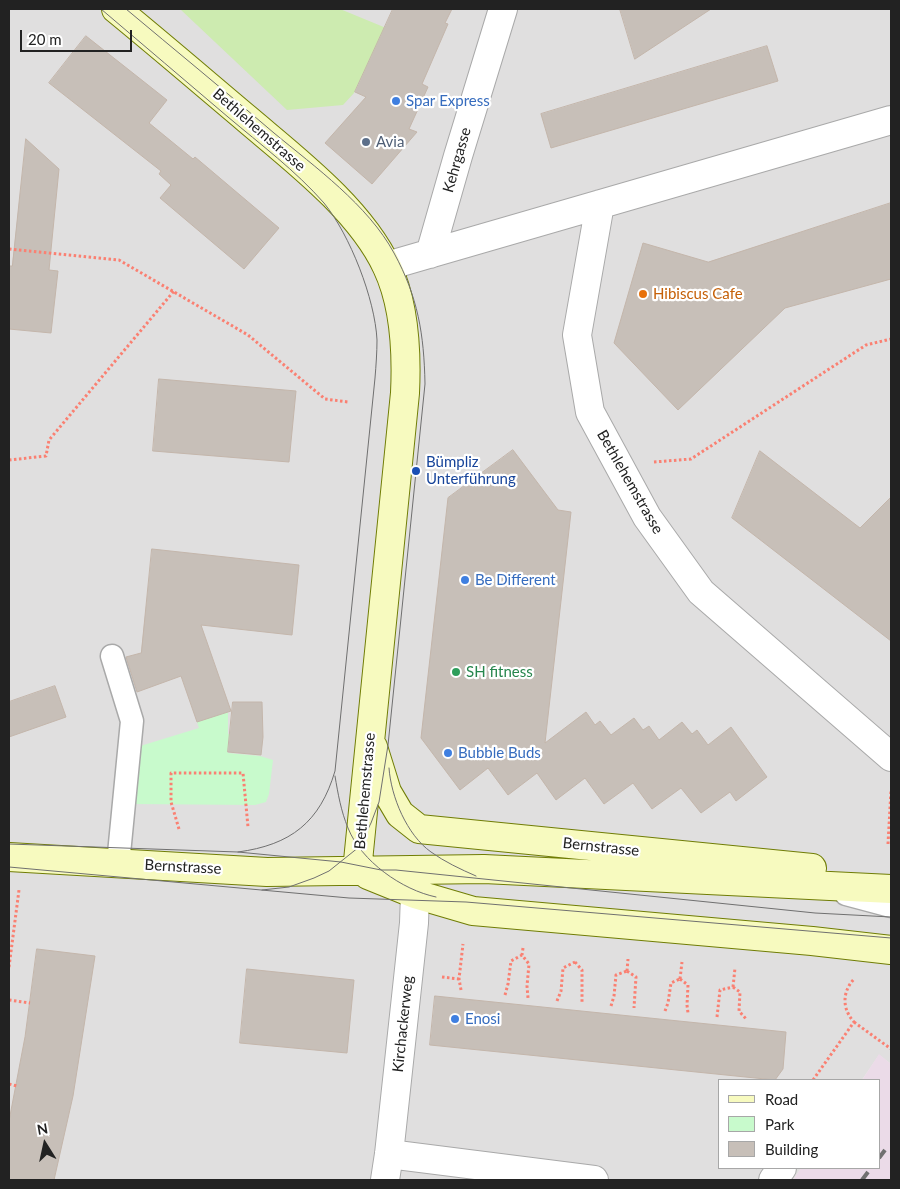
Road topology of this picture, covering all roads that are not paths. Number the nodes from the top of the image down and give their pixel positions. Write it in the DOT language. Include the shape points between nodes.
graph roads {
  1 [pos="116,9"];
  2 [pos="504,9"];
  3 [pos="891,120"];
  4 [pos="600,204"];
  5 [pos="430,254"];
  6 [pos="387,266"];
  7 [pos="112,656"];
  8 [pos="370,735"];
  9 [pos="891,757"];
  10 [pos="9,857"];
  11 [pos="704,857"];
  12 [pos="118,864"];
  13 [pos="357,871"];
  14 [pos="891,872"];
  15 [pos="812,885"];
  16 [pos="891,889"];
  17 [pos="415,894"];
  18 [pos="891,906"];
  19 [pos="891,936"];
  20 [pos="812,941"];
  21 [pos="891,950"];
  22 [pos="387,1167"];
  23 [pos="781,1169"];
  24 [pos="594,1180"];
  25 [pos="773,1180"];
  1 -- 6 [label="main road, Bethlehemstrasse" via="288,153 338,200 371,240"];
  2 -- 5 [label="street, Kehrgasse"];
  3 -- 4 [label="street"];
  4 -- 5 [label="street"];
  4 -- 9 [label="street, Bethlehemstrasse" via="577,335 590,412 647,517 701,592"];
  5 -- 6 [label="street"];
  6 -- 8 [label="main road, Bethlehemstrasse" via="400,309 406,371"];
  7 -- 12 [label="lane" via="132,721"];
  8 -- 11 [label="main road, Bernstrasse" via="387,792 400,814 419,829"];
  8 -- 13 [label="main road, Bethlehemstrasse"];
  10 -- 12 [label="main road, Bernstrasse"];
  11 -- 14 [label="main road, Bernstrasse"];
  11 -- 15 [label="lane"];
  12 -- 13 [label="main road, Bernstrasse" via="267,872"];
  13 -- 15 [label="main road, Bernstrasse" via="484,870"];
  13 -- 17 [label="main road, Bernstrasse"];
  15 -- 16 [label="main road, Bernstrasse"];
  15 -- 18 [label="lane"];
  17 -- 20 [label="main road, Bernstrasse" via="473,912"];
  17 -- 22 [label="street, Kirchackerweg"];
  19 -- 20 [label="lane"];
  20 -- 21 [label="main road, Bernstrasse"];
  22 -- 24 [label="street, Kirchackerweg"];
  23 -- 25 [label="street"];
}
